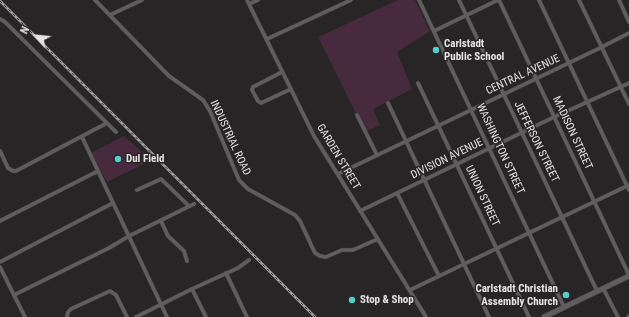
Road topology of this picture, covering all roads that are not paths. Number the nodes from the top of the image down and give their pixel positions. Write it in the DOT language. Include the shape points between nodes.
graph roads {
  1 [pos="95,0"];
  2 [pos="142,0"];
  3 [pos="247,0"];
  4 [pos="258,0"];
  5 [pos="351,0"];
  6 [pos="419,0"];
  7 [pos="459,0"];
  8 [pos="499,0"];
  9 [pos="539,0"];
  10 [pos="579,0"];
  11 [pos="619,0"];
  12 [pos="249,4"];
  13 [pos="110,15"];
  14 [pos="467,16"];
  15 [pos="0,19"];
  16 [pos="629,22"];
  17 [pos="434,31"];
  18 [pos="629,33"];
  19 [pos="267,39"];
  20 [pos="602,47"];
  21 [pos="570,63"];
  22 [pos="282,72"];
  23 [pos="536,78"];
  24 [pos="418,83"];
  25 [pos="629,83"];
  26 [pos="621,87"];
  27 [pos="291,89"];
  28 [pos="504,94"];
  29 [pos="588,102"];
  30 [pos="388,103"];
  31 [pos="629,104"];
  32 [pos="471,110"];
  33 [pos="357,115"];
  34 [pos="554,117"];
  35 [pos="107,123"];
  36 [pos="438,125"];
  37 [pos="116,132"];
  38 [pos="522,133"];
  39 [pos="82,137"];
  40 [pos="406,141"];
  41 [pos="489,148"];
  42 [pos="0,151"];
  43 [pos="377,155"];
  44 [pos="457,164"];
  45 [pos="98,171"];
  46 [pos="338,174"];
  47 [pos="424,179"];
  48 [pos="628,187"];
  49 [pos="138,190"];
  50 [pos="397,193"];
  51 [pos="594,202"];
  52 [pos="114,204"];
  53 [pos="194,204"];
  54 [pos="189,206"];
  55 [pos="360,211"];
  56 [pos="563,218"];
  57 [pos="0,221"];
  58 [pos="160,221"];
  59 [pos="530,233"];
  60 [pos="129,236"];
  61 [pos="378,239"];
  62 [pos="497,248"];
  63 [pos="249,260"];
  64 [pos="187,261"];
  65 [pos="0,262"];
  66 [pos="464,264"];
  67 [pos="0,267"];
  68 [pos="226,273"];
  69 [pos="629,275"];
  70 [pos="439,276"];
  71 [pos="604,288"];
  72 [pos="192,289"];
  73 [pos="410,290"];
  74 [pos="597,291"];
  75 [pos="14,295"];
  76 [pos="160,304"];
  77 [pos="564,307"];
  78 [pos="24,316"];
  79 [pos="19,317"];
  80 [pos="67,317"];
  81 [pos="127,317"];
  82 [pos="136,317"];
  83 [pos="167,317"];
  84 [pos="206,317"];
  85 [pos="247,317"];
  86 [pos="426,317"];
  87 [pos="490,317"];
  88 [pos="529,317"];
  89 [pos="544,317"];
  90 [pos="618,317"];
  1 -- 13 [label="street, INDUSTRIAL ROAD"];
  2 -- 13 [label="street"];
  3 -- 12 [label="street, GARDEN STREET"];
  4 -- 12 [label="street"];
  5 -- 19 [label="street"];
  6 -- 17 [label="street, WASHINGTON STREET"];
  7 -- 14 [label="street, JEFFERSON STREET"];
  8 -- 14 [label="street"];
  8 -- 23 [label="street, MADISON STREET"];
  9 -- 21 [label="street"];
  10 -- 20 [label="street"];
  11 -- 16 [label="street"];
  12 -- 19 [label="street, GARDEN STREET"];
  13 -- 61 [label="street, INDUSTRIAL ROAD" via="169,76 206,104 239,180 248,188 295,214 315,253 326,257 342,250 354,250"];
  14 -- 17 [label="street"];
  14 -- 28 [label="street, JEFFERSON STREET"];
  15 -- 35 [label="street"];
  17 -- 32 [label="street, WASHINGTON STREET"];
  18 -- 20 [label="street, CENTRAL AVENUE"];
  19 -- 22 [label="street, GARDEN STREET"];
  20 -- 21 [label="street, CENTRAL AVENUE"];
  20 -- 26 [label="street"];
  21 -- 23 [label="street, CENTRAL AVENUE"];
  21 -- 29 [label="street"];
  22 -- 27 [label="street, GARDEN STREET"];
  22 -- 27 [label="street" via="253,87 258,102"];
  23 -- 28 [label="street, CENTRAL AVENUE"];
  23 -- 34 [label="street, MADISON STREET"];
  24 -- 36 [label="street, UNION STREET"];
  25 -- 26 [label="street, DIVISION AVENUE"];
  26 -- 29 [label="street, DIVISION AVENUE"];
  26 -- 31 [label="street"];
  27 -- 46 [label="street, GARDEN STREET" via="314,136"];
  28 -- 32 [label="street, CENTRAL AVENUE"];
  28 -- 38 [label="street, JEFFERSON STREET"];
  29 -- 34 [label="street, DIVISION AVENUE"];
  29 -- 48 [label="street"];
  30 -- 40 [label="street"];
  32 -- 36 [label="street, CENTRAL AVENUE"];
  32 -- 41 [label="street, WASHINGTON STREET"];
  33 -- 43 [label="street"];
  34 -- 38 [label="street, DIVISION AVENUE"];
  34 -- 51 [label="street, MADISON STREET"];
  35 -- 37 [label="street"];
  35 -- 39 [label="street"];
  36 -- 40 [label="street, CENTRAL AVENUE"];
  36 -- 44 [label="street, UNION STREET"];
  38 -- 41 [label="street, DIVISION AVENUE"];
  38 -- 56 [label="street, JEFFERSON STREET"];
  39 -- 42 [label="street" via="16,171 8,168"];
  39 -- 45 [label="street"];
  40 -- 43 [label="street, CENTRAL AVENUE"];
  40 -- 47 [label="street"];
  41 -- 44 [label="street, DIVISION AVENUE"];
  41 -- 59 [label="street, WASHINGTON STREET"];
  43 -- 46 [label="street, CENTRAL AVENUE"];
  44 -- 47 [label="street, DIVISION AVENUE"];
  44 -- 62 [label="street, UNION STREET"];
  45 -- 52 [label="street"];
  45 -- 57 [label="street"];
  46 -- 55 [label="street, GARDEN STREET"];
  47 -- 50 [label="street, DIVISION AVENUE"];
  47 -- 66 [label="street"];
  48 -- 51 [label="street"];
  49 -- 54 [label="street" via="161,179"];
  50 -- 55 [label="street, DIVISION AVENUE"];
  50 -- 70 [label="street"];
  51 -- 56 [label="street"];
  51 -- 69 [label="street, MADISON STREET"];
  52 -- 60 [label="street"];
  52 -- 65 [label="street"];
  53 -- 54 [label="street"];
  54 -- 58 [label="street"];
  55 -- 61 [label="street, GARDEN STREET"];
  56 -- 59 [label="street"];
  56 -- 74 [label="street, JEFFERSON STREET"];
  58 -- 60 [label="street"];
  58 -- 64 [label="street" via="168,236 184,251"];
  59 -- 62 [label="street"];
  59 -- 77 [label="street, WASHINGTON STREET"];
  60 -- 75 [label="street"];
  60 -- 76 [label="street"];
  61 -- 73 [label="street, GARDEN STREET"];
  62 -- 66 [label="street"];
  62 -- 88 [label="street, UNION STREET"];
  63 -- 68 [label="street"];
  66 -- 70 [label="street"];
  66 -- 87 [label="street"];
  67 -- 75 [label="street"];
  68 -- 72 [label="street"];
  68 -- 85 [label="street"];
  69 -- 71 [label="street"];
  70 -- 73 [label="street"];
  71 -- 74 [label="street"];
  71 -- 90 [label="street"];
  72 -- 76 [label="street"];
  72 -- 84 [label="street"];
  73 -- 86 [label="street, GARDEN STREET"];
  74 -- 77 [label="street"];
  75 -- 78 [label="street"];
  76 -- 82 [label="street"];
  76 -- 83 [label="street"];
  77 -- 89 [label="street"];
  78 -- 79 [label="street"];
  80 -- 81 [label="street" via="71,309 110,291 116,295"];
}
